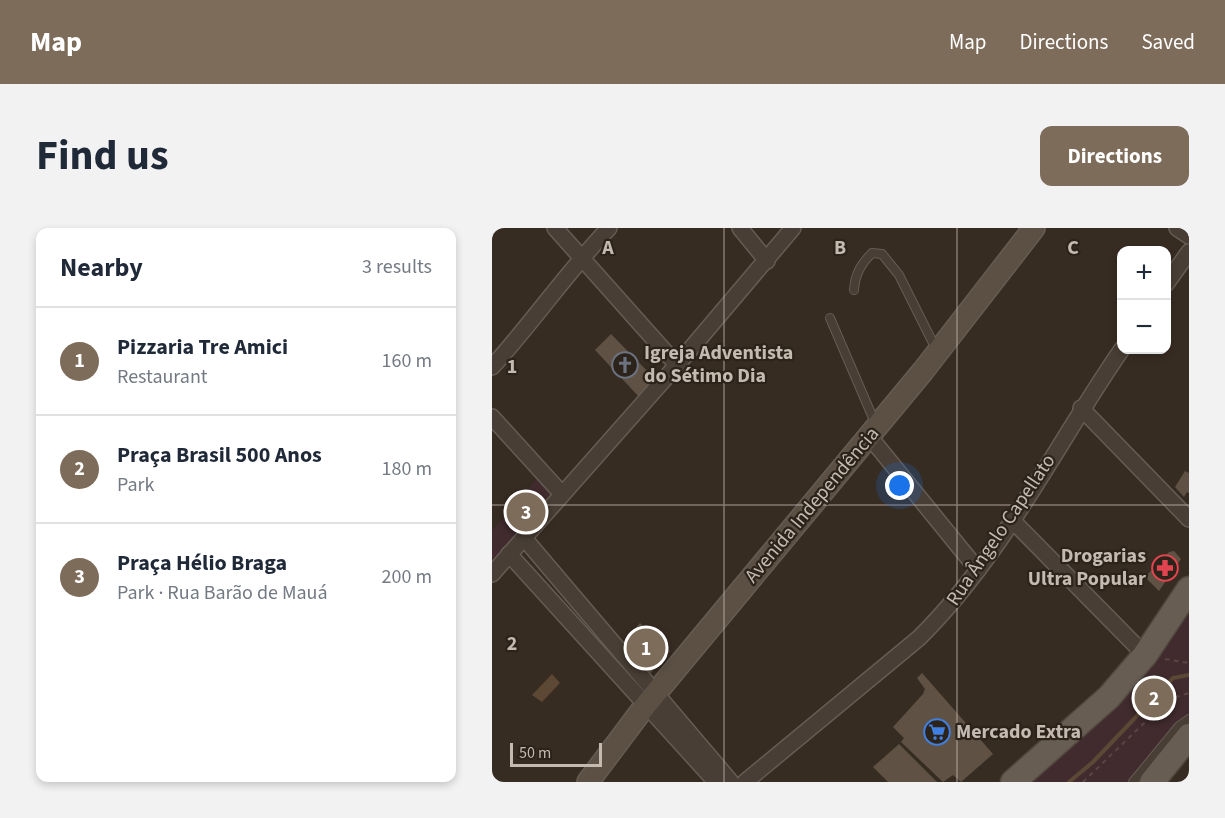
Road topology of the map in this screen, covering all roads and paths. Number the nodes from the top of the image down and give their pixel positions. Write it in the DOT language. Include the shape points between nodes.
graph roads {
  1 [pos="555,228"];
  2 [pos="609,228"];
  3 [pos="740,228"];
  4 [pos="793,228"];
  5 [pos="1035,228"];
  6 [pos="1177,228"];
  7 [pos="1189,236"];
  8 [pos="1189,252"];
  9 [pos="581,257"];
  10 [pos="767,261"];
  11 [pos="1171,278"];
  12 [pos="854,290"];
  13 [pos="830,318"];
  14 [pos="938,353"];
  15 [pos="1119,354"];
  16 [pos="677,365"];
  17 [pos="492,366"];
  18 [pos="1081,408"];
  19 [pos="492,417"];
  20 [pos="873,431"];
  21 [pos="562,494"];
  22 [pos="1189,519"];
  23 [pos="1012,520"];
  24 [pos="524,538"];
  25 [pos="509,554"];
  26 [pos="978,570"];
  27 [pos="492,574"];
  28 [pos="1189,589"];
  29 [pos="1145,655"];
  30 [pos="1189,663"];
  31 [pos="1189,693"];
  32 [pos="651,700"];
  33 [pos="1189,719"];
  34 [pos="1189,736"];
  35 [pos="1091,776"];
  36 [pos="1093,780"];
  37 [pos="1158,780"];
  38 [pos="588,782"];
  39 [pos="716,782"];
  40 [pos="731,782"];
  41 [pos="745,782"];
  42 [pos="1013,782"];
  43 [pos="1083,782"];
  44 [pos="1133,782"];
  1 -- 9 [label="street"];
  2 -- 9 [label="street"];
  3 -- 10 [label="street"];
  4 -- 10 [label="street"];
  5 -- 14 [label="main road, Avenida Independência"];
  6 -- 7 [label="street"];
  8 -- 11 [label="street"];
  9 -- 16 [label="street"];
  9 -- 17 [label="street" via="523,333"];
  10 -- 16 [label="street"];
  12 -- 14 [label="lane" via="855,276 865,260 872,253 882,254 899,275"];
  13 -- 20 [label="lane"];
  14 -- 20 [label="main road, Avenida Independência"];
  15 -- 18 [label="street, Rua Ângelo Capellato"];
  16 -- 21 [label="street"];
  18 -- 22 [label="street"];
  18 -- 23 [label="street, Rua Ângelo Capellato"];
  19 -- 21 [label="street"];
  20 -- 26 [label="street"];
  20 -- 32 [label="main road, Avenida Independência"];
  21 -- 24 [label="street"];
  23 -- 26 [label="street, Rua Ângelo Capellato"];
  23 -- 29 [label="street"];
  24 -- 25 [label="street"];
  24 -- 32 [label="street"];
  25 -- 27 [label="street"];
  25 -- 32 [label="street"];
  26 -- 41 [label="street, Rua Ângelo Capellato" via="945,613 919,638"];
  28 -- 29 [label="main road"];
  29 -- 30 [label="path"];
  29 -- 42 [label="main road" via="1109,697"];
  31 -- 35 [label="path" via="1169,699"];
  32 -- 38 [label="main road, Avenida Independência"];
  32 -- 39 [label="street"];
  32 -- 40 [label="street"];
  33 -- 44 [label="lane"];
  34 -- 37 [label="main road"];
  35 -- 36 [label="path"];
  35 -- 43 [label="path"];
}
